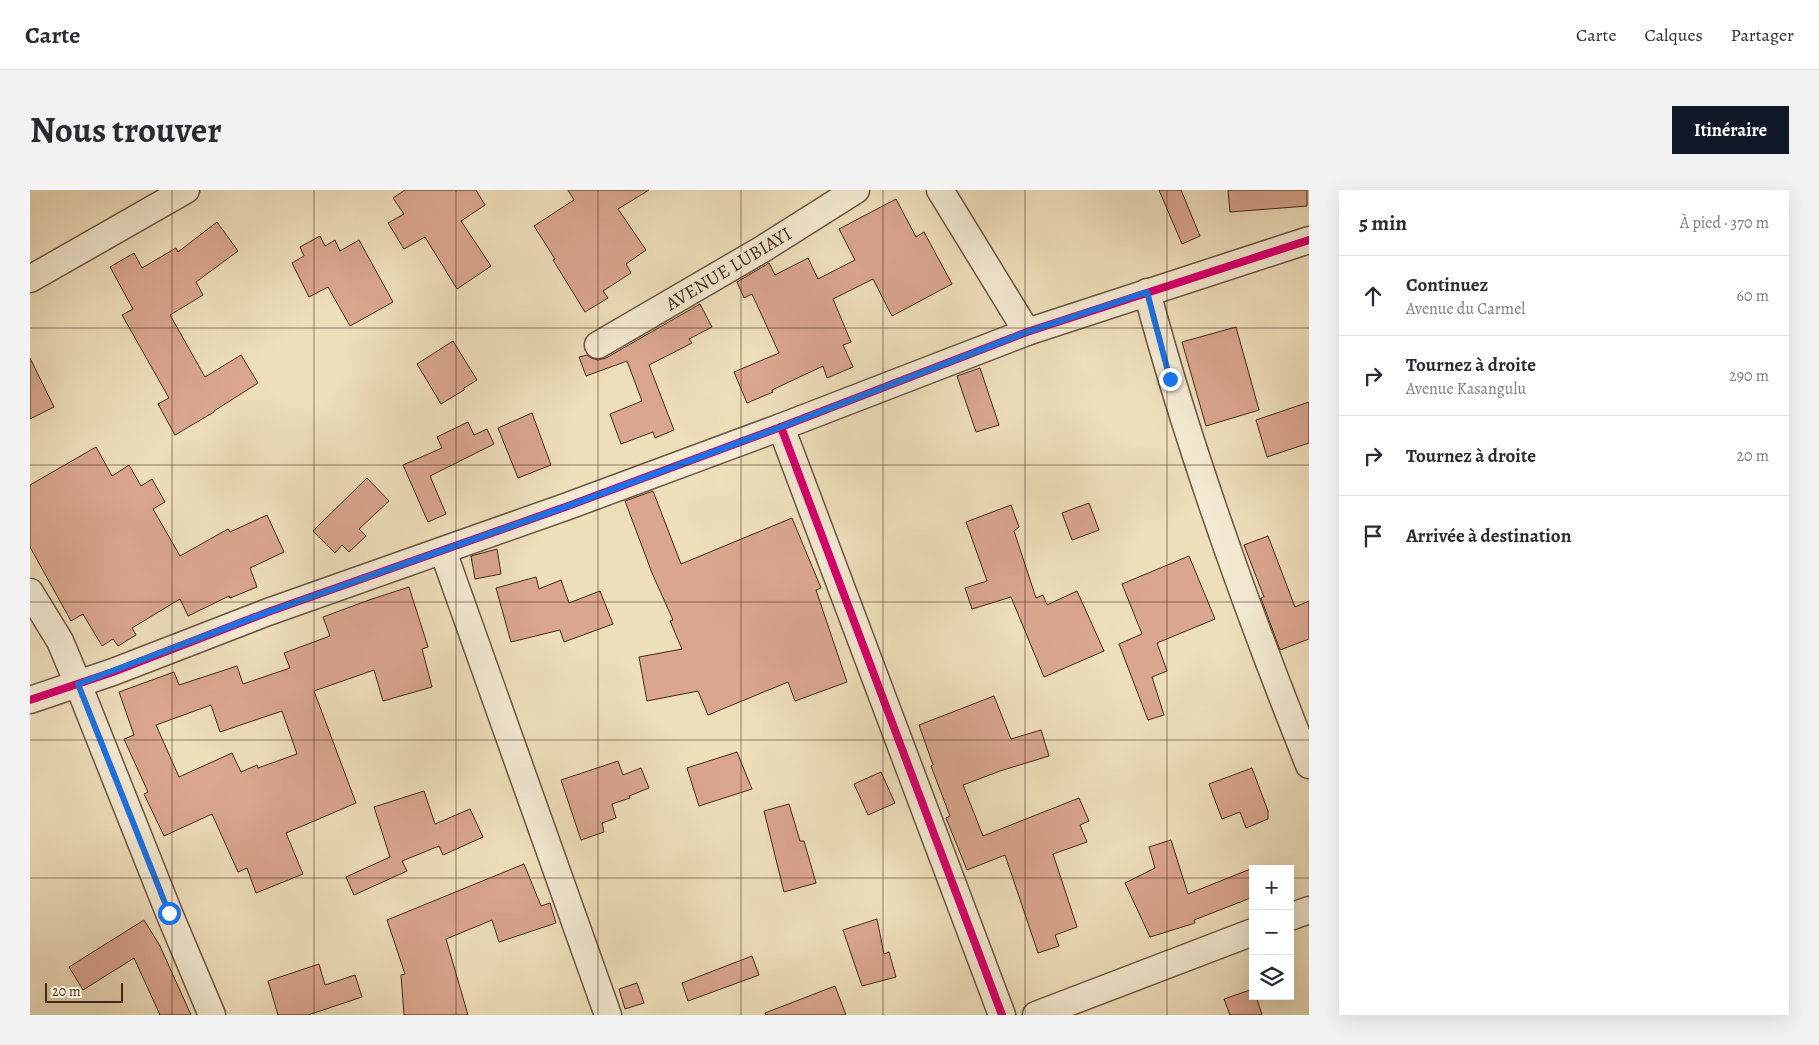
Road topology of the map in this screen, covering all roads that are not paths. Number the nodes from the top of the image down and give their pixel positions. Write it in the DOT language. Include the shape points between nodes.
graph roads {
  1 [pos="186,190"];
  2 [pos="856,190"];
  3 [pos="940,190"];
  4 [pos="1309,240"];
  5 [pos="30,279"];
  6 [pos="1147,292"];
  7 [pos="1027,332"];
  8 [pos="598,345"];
  9 [pos="781,427"];
  10 [pos="443,551"];
  11 [pos="30,592"];
  12 [pos="78,684"];
  13 [pos="30,700"];
  14 [pos="1309,765"];
  15 [pos="1309,910"];
  16 [pos="1294,916"];
  17 [pos="1249,934"];
  18 [pos="1089,1006"];
  19 [pos="212,1015"];
  20 [pos="608,1015"];
  21 [pos="1002,1015"];
  22 [pos="1036,1015"];
  1 -- 5 [label="street"];
  2 -- 8 [label="street, AVENUE LUBIAYI" via="761,250"];
  3 -- 7 [label="street"];
  4 -- 6 [label="street"];
  6 -- 7 [label="street"];
  6 -- 14 [label="street" via="1170,379 1204,483"];
  7 -- 9 [label="street"];
  9 -- 10 [label="street"];
  9 -- 21 [label="street"];
  10 -- 12 [label="street" via="268,612"];
  10 -- 20 [label="street"];
  11 -- 12 [label="street" via="60,641"];
  12 -- 13 [label="street"];
  12 -- 19 [label="street"];
  15 -- 16 [label="street"];
  17 -- 18 [label="street"];
  18 -- 22 [label="street"];
}
